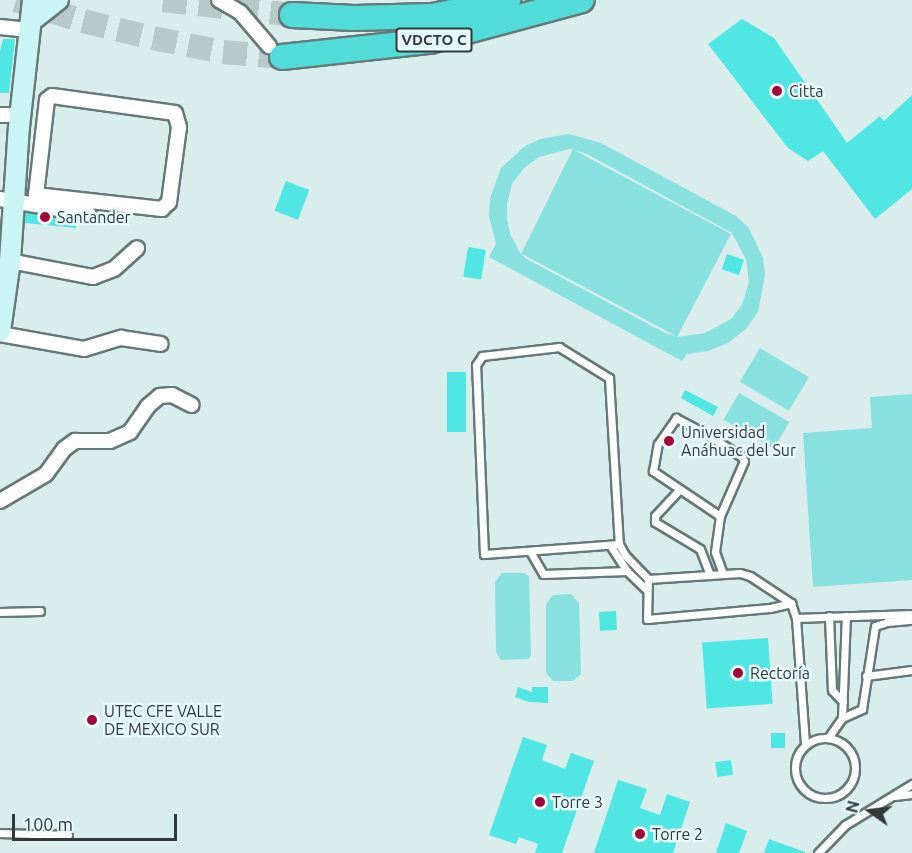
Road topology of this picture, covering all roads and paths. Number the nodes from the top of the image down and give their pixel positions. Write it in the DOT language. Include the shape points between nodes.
graph roads {
  1 [pos="33,0"];
  2 [pos="58,0"];
  3 [pos="219,0"];
  4 [pos="508,0"];
  5 [pos="582,0"];
  6 [pos="292,15"];
  7 [pos="32,25"];
  8 [pos="0,27"];
  9 [pos="275,51"];
  10 [pos="0,115"];
  11 [pos="20,121"];
  12 [pos="44,129"];
  13 [pos="7,200"];
  14 [pos="89,214"];
  15 [pos="137,248"];
  16 [pos="10,261"];
  17 [pos="1,318"];
  18 [pos="161,344"];
  19 [pos="192,405"];
  20 [pos="679,490"];
  21 [pos="0,501"];
  22 [pos="720,516"];
  23 [pos="619,544"];
  24 [pos="610,545"];
  25 [pos="531,553"];
  26 [pos="627,571"];
  27 [pos="723,574"];
  28 [pos="710,575"];
  29 [pos="648,579"];
  30 [pos="647,593"];
  31 [pos="791,603"];
  32 [pos="40,611"];
  33 [pos="0,612"];
  34 [pos="912,614"];
  35 [pos="829,616"];
  36 [pos="846,616"];
  37 [pos="796,618"];
  38 [pos="912,620"];
  39 [pos="912,670"];
  40 [pos="866,676"];
  41 [pos="843,702"];
  42 [pos="842,718"];
  43 [pos="828,738"];
  44 [pos="805,745"];
  45 [pos="911,784"];
  46 [pos="912,794"];
  47 [pos="890,796"];
  48 [pos="0,833"];
  49 [pos="68,835"];
  50 [pos="818,853"];
  1 -- 7 [label="main road"];
  2 -- 7 [label="main road"];
  3 -- 9 [label="street" via="240,12"];
  4 -- 6 [label="highway, VDCTO C" via="433,16"];
  5 -- 9 [label="highway, VDCTO C" via="430,41"];
  7 -- 8 [label="street"];
  7 -- 11 [label="main road"];
  10 -- 11 [label="street"];
  11 -- 12 [label="street"];
  11 -- 13 [label="main road"];
  12 -- 12 [label="street" via="38,196 162,209 169,202 180,127 175,113 52,96 47,100"];
  13 -- 14 [label="street"];
  13 -- 16 [label="main road"];
  15 -- 16 [label="street" via="114,269 93,277"];
  16 -- 17 [label="main road"];
  17 -- 18 [label="street" via="84,349 121,338"];
  19 -- 21 [label="street" via="172,395 160,396 130,432 110,441 75,441 46,474"];
  20 -- 22 [label="lane"];
  20 -- 22 [label="lane" via="655,475 652,466 658,444 676,418 742,457 743,465"];
  20 -- 28 [label="lane" via="654,519 700,549"];
  22 -- 27 [label="lane" via="715,552"];
  23 -- 24 [label="lane"];
  23 -- 25 [label="lane" via="610,383 606,374 559,347 482,356 476,365 484,554"];
  23 -- 29 [label="lane"];
  24 -- 25 [label="lane"];
  24 -- 26 [label="lane"];
  25 -- 26 [label="lane" via="543,574"];
  26 -- 30 [label="lane"];
  27 -- 28 [label="lane"];
  27 -- 31 [label="lane" via="750,576"];
  28 -- 29 [label="lane"];
  29 -- 30 [label="lane"];
  30 -- 31 [label="lane" via="649,620"];
  31 -- 37 [label="lane"];
  32 -- 33 [label="lane"];
  34 -- 36 [label="lane"];
  35 -- 36 [label="lane"];
  35 -- 37 [label="lane"];
  35 -- 41 [label="lane" via="832,690"];
  36 -- 41 [label="lane"];
  37 -- 44 [label="lane"];
  38 -- 40 [label="lane" via="875,626"];
  39 -- 40 [label="lane"];
  40 -- 42 [label="lane" via="862,709"];
  41 -- 42 [label="lane"];
  42 -- 43 [label="lane"];
  43 -- 44 [label="lane"];
  43 -- 44 [label="lane" via="848,747 856,768 848,789 834,797 818,798 804,790 796,775 796,759"];
  45 -- 46 [label="lane"];
  45 -- 47 [label="lane"];
  46 -- 47 [label="lane"];
  47 -- 50 [label="lane" via="845,825"];
  48 -- 49 [label="lane"];
}
